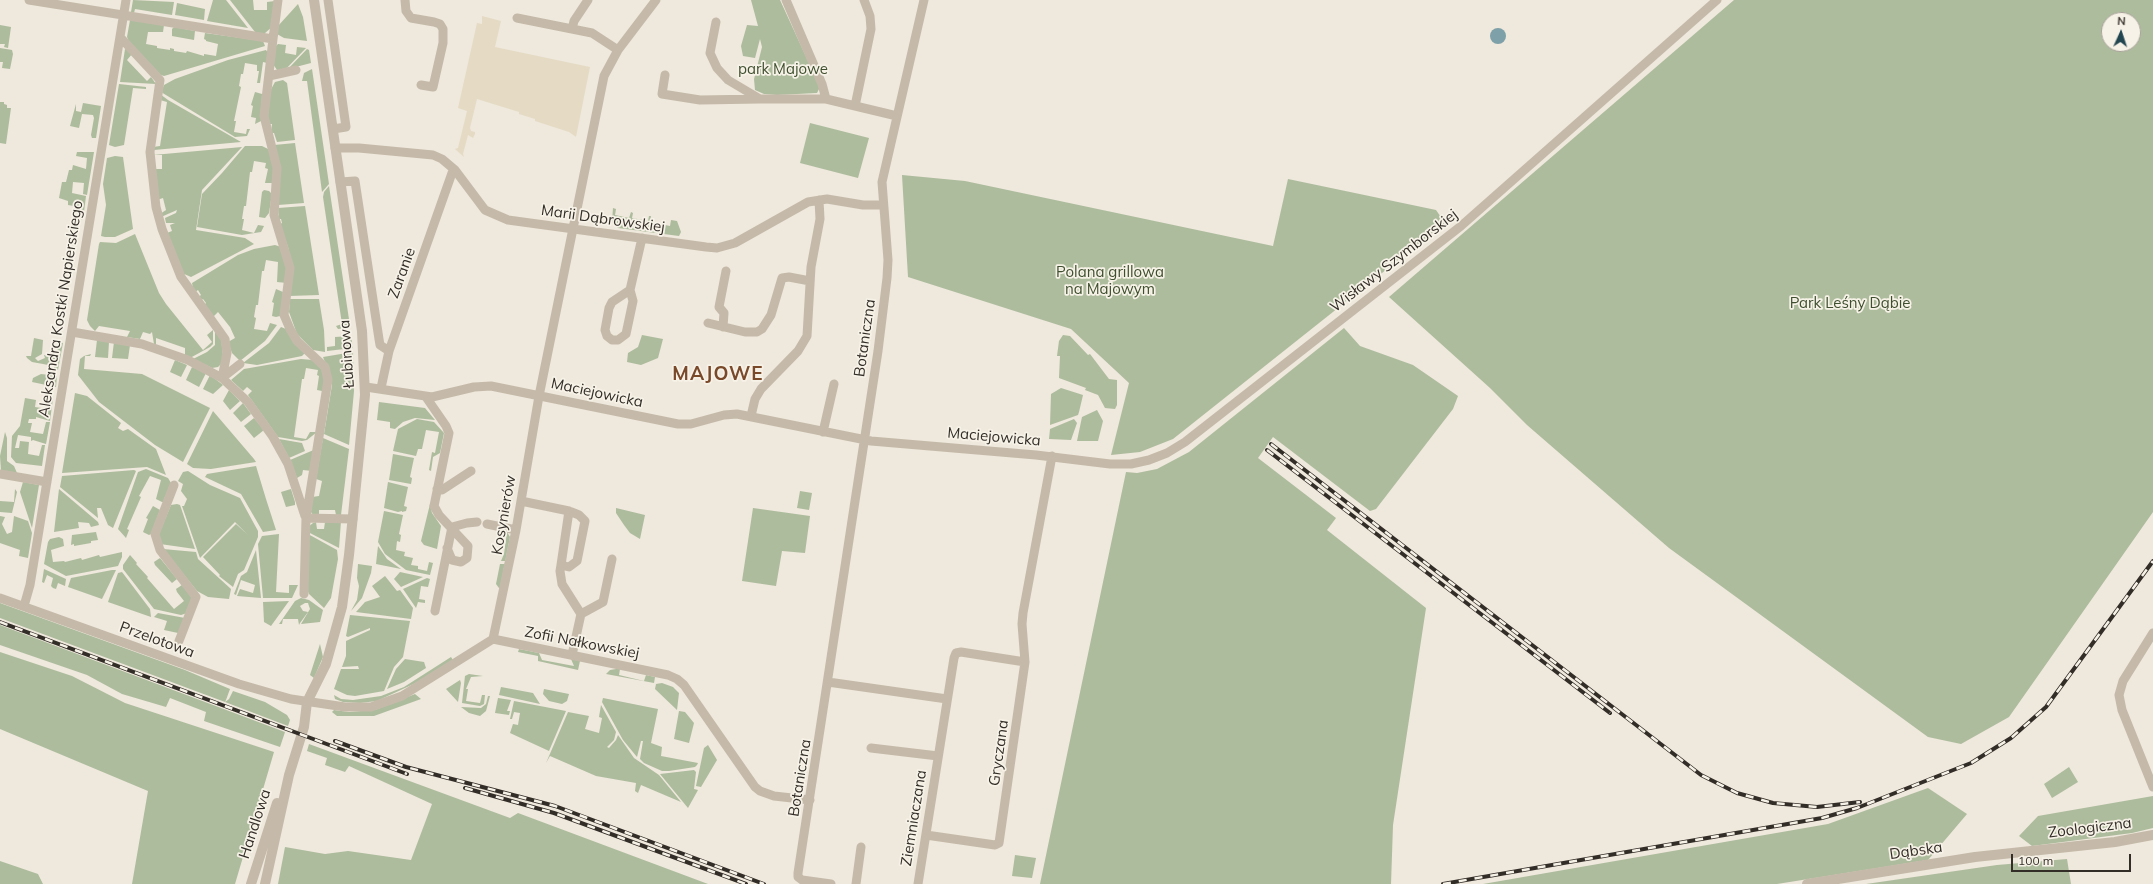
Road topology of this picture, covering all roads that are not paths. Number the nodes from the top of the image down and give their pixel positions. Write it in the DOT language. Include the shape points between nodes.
graph roads {
  1 [pos="29,0"];
  2 [pos="126,0"];
  3 [pos="278,0"];
  4 [pos="314,0"];
  5 [pos="328,0"];
  6 [pos="405,0"];
  7 [pos="588,0"];
  8 [pos="656,0"];
  9 [pos="786,0"];
  10 [pos="864,0"];
  11 [pos="924,0"];
  12 [pos="1717,0"];
  13 [pos="124,15"];
  14 [pos="517,18"];
  15 [pos="716,22"];
  16 [pos="572,29"];
  17 [pos="120,37"];
  18 [pos="273,39"];
  19 [pos="618,50"];
  20 [pos="296,70"];
  21 [pos="665,75"];
  22 [pos="269,76"];
  23 [pos="421,85"];
  24 [pos="760,99"];
  25 [pos="826,99"];
  26 [pos="855,106"];
  27 [pos="897,116"];
  28 [pos="333,129"];
  29 [pos="336,148"];
  30 [pos="455,170"];
  31 [pos="340,182"];
  32 [pos="819,200"];
  33 [pos="883,205"];
  34 [pos="574,230"];
  35 [pos="642,238"];
  36 [pos="726,271"];
  37 [pos="810,281"];
  38 [pos="630,290"];
  39 [pos="708,324"];
  40 [pos="723,327"];
  41 [pos="72,332"];
  42 [pos="389,350"];
  43 [pos="240,364"];
  44 [pos="222,378"];
  45 [pos="834,384"];
  46 [pos="366,387"];
  47 [pos="382,388"];
  48 [pos="539,396"];
  49 [pos="426,397"];
  50 [pos="751,416"];
  51 [pos="823,432"];
  52 [pos="864,440"];
  53 [pos="1052,456"];
  54 [pos="471,470"];
  55 [pos="0,474"];
  56 [pos="47,482"];
  57 [pos="174,486"];
  58 [pos="437,489"];
  59 [pos="521,501"];
  60 [pos="569,511"];
  61 [pos="306,518"];
  62 [pos="353,519"];
  63 [pos="477,522"];
  64 [pos="487,524"];
  65 [pos="452,527"];
  66 [pos="516,530"];
  67 [pos="447,548"];
  68 [pos="612,559"];
  69 [pos="561,565"];
  70 [pos="304,594"];
  71 [pos="0,598"];
  72 [pos="24,606"];
  73 [pos="435,611"];
  74 [pos="581,614"];
  75 [pos="2153,634"];
  76 [pos="493,639"];
  77 [pos="179,640"];
  78 [pos="572,655"];
  79 [pos="1025,662"];
  80 [pos="828,682"];
  81 [pos="947,699"];
  82 [pos="307,702"];
  83 [pos="872,748"];
  84 [pos="938,756"];
  85 [pos="289,775"];
  86 [pos="2153,787"];
  87 [pos="810,800"];
  88 [pos="2153,834"];
  89 [pos="926,835"];
  90 [pos="861,846"];
  91 [pos="2030,851"];
  92 [pos="251,884"];
  93 [pos="265,884"];
  94 [pos="831,884"];
  95 [pos="856,884"];
  96 [pos="918,884"];
  97 [pos="1807,884"];
  1 -- 13 [label="street"];
  2 -- 13 [label="street, Aleksandra Kostki Napierskiego"];
  3 -- 18 [label="street"];
  4 -- 28 [label="street, Łubinowa"];
  5 -- 28 [label="street" via="346,127"];
  6 -- 23 [label="street" via="406,11 411,18 440,24 443,29 443,43 433,87"];
  7 -- 16 [label="street" via="574,21"];
  8 -- 19 [label="street, Kosynierów"];
  9 -- 25 [label="street"];
  10 -- 26 [label="street" via="870,16 871,29"];
  11 -- 27 [label="street, Botaniczna"];
  12 -- 53 [label="street, Wisławy Szymborskiej" via="1488,204 1180,446 1158,458 1131,464 1110,464"];
  13 -- 17 [label="street, Aleksandra Kostki Napierskiego"];
  13 -- 18 [label="street"];
  14 -- 16 [label="street"];
  15 -- 24 [label="street" via="710,53 717,68 735,85"];
  16 -- 19 [label="street" via="592,33"];
  17 -- 41 [label="street, Aleksandra Kostki Napierskiego"];
  17 -- 44 [label="street" via="160,80 150,147 156,207 181,277 225,340 227,353"];
  18 -- 22 [label="street"];
  19 -- 34 [label="street, Kosynierów" via="604,76"];
  20 -- 22 [label="street"];
  21 -- 24 [label="street" via="662,94 700,100"];
  22 -- 61 [label="street" via="264,116 277,168 274,215 290,273 284,315 297,341 325,367 328,380"];
  24 -- 25 [label="street"];
  25 -- 26 [label="street"];
  26 -- 27 [label="street"];
  27 -- 33 [label="street, Botaniczna" via="882,182"];
  28 -- 29 [label="street, Łubinowa"];
  29 -- 30 [label="street, Marii Dąbrowskiej" via="423,153 442,159"];
  29 -- 31 [label="street, Łubinowa"];
  30 -- 34 [label="street, Marii Dąbrowskiej" via="479,204 491,214 508,220"];
  30 -- 42 [label="street, Zaranie"];
  31 -- 42 [label="street" via="355,180 380,345"];
  31 -- 46 [label="street, Łubinowa" via="363,336"];
  32 -- 33 [label="street, Marii Dąbrowskiej"];
  32 -- 35 [label="street, Marii Dąbrowskiej" via="800,205 726,246 706,247"];
  32 -- 37 [label="street" via="820,219"];
  33 -- 52 [label="street, Botaniczna" via="889,267"];
  34 -- 35 [label="street, Marii Dąbrowskiej"];
  34 -- 48 [label="street, Kosynierów"];
  35 -- 38 [label="street"];
  36 -- 40 [label="street" via="719,307 724,313"];
  37 -- 40 [label="street" via="782,278 771,315 757,332"];
  37 -- 50 [label="street" via="808,329 804,344 761,389 755,399"];
  38 -- 38 [label="street" via="612,302 609,308 605,330 612,340 618,340 626,334 633,301"];
  39 -- 40 [label="street"];
  41 -- 44 [label="street" via="142,344 198,364"];
  41 -- 56 [label="street, Aleksandra Kostki Napierskiego"];
  42 -- 47 [label="street, Zaranie"];
  43 -- 44 [label="street"];
  44 -- 61 [label="street" via="248,402 274,437 288,464"];
  45 -- 51 [label="street"];
  46 -- 47 [label="street, Maciejowicka"];
  46 -- 62 [label="street, Łubinowa"];
  47 -- 49 [label="street, Maciejowicka"];
  48 -- 49 [label="street, Maciejowicka" via="483,386"];
  48 -- 50 [label="street, Maciejowicka" via="678,424 691,424 731,414"];
  48 -- 59 [label="street, Kosynierów"];
  49 -- 58 [label="street" via="449,433"];
  50 -- 51 [label="street, Maciejowicka"];
  51 -- 52 [label="street, Maciejowicka"];
  52 -- 53 [label="street, Maciejowicka"];
  52 -- 80 [label="street, Botaniczna"];
  53 -- 79 [label="street, Maciejowicka" via="1023,613"];
  54 -- 58 [label="street" via="442,490"];
  55 -- 56 [label="street"];
  56 -- 72 [label="street, Aleksandra Kostki Napierskiego" via="30,585"];
  57 -- 77 [label="street" via="155,534 160,550 196,597"];
  58 -- 65 [label="street" via="435,508"];
  59 -- 60 [label="street"];
  59 -- 66 [label="street, Kosynierów"];
  60 -- 69 [label="street"];
  60 -- 69 [label="street" via="584,519 585,525 577,561 569,567"];
  61 -- 62 [label="street"];
  61 -- 70 [label="street"];
  62 -- 82 [label="street, Łubinowa" via="344,599 336,635 324,669"];
  63 -- 65 [label="street"];
  64 -- 66 [label="street"];
  65 -- 67 [label="street"];
  65 -- 67 [label="street" via="468,546 467,558 461,562 452,560"];
  66 -- 76 [label="street, Kosynierów"];
  67 -- 73 [label="street"];
  68 -- 74 [label="street" via="604,602"];
  69 -- 74 [label="street" via="562,584"];
  71 -- 72 [label="street, Przelotowa"];
  72 -- 82 [label="street, Przelotowa" via="233,683"];
  74 -- 78 [label="street"];
  75 -- 86 [label="street" via="2123,681 2119,695 2122,710"];
  76 -- 78 [label="street, Zofii Nałkowskiej"];
  76 -- 82 [label="street" via="415,689 381,704 351,708"];
  78 -- 87 [label="street, Zofii Nałkowskiej" via="677,679 755,787 774,796"];
  79 -- 81 [label="street, Ziemniaczana" via="966,652 956,654"];
  79 -- 89 [label="street, Gryczana" via="999,843 995,845"];
  80 -- 81 [label="street"];
  80 -- 87 [label="street, Botaniczna"];
  81 -- 84 [label="street, Ziemniaczana"];
  82 -- 85 [label="street, Handlowa" via="304,729"];
  83 -- 84 [label="street, Ziemniaczana"];
  84 -- 89 [label="street, Ziemniaczana"];
  85 -- 92 [label="street, Handlowa"];
  85 -- 93 [label="street, Handlowa"];
  87 -- 94 [label="street, Botaniczna" via="798,877 802,880"];
  88 -- 91 [label="street, Zoologiczna" via="2115,842"];
  89 -- 96 [label="street, Ziemniaczana"];
  90 -- 95 [label="street"];
  91 -- 97 [label="street, Dąbska" via="1892,869"];
}
